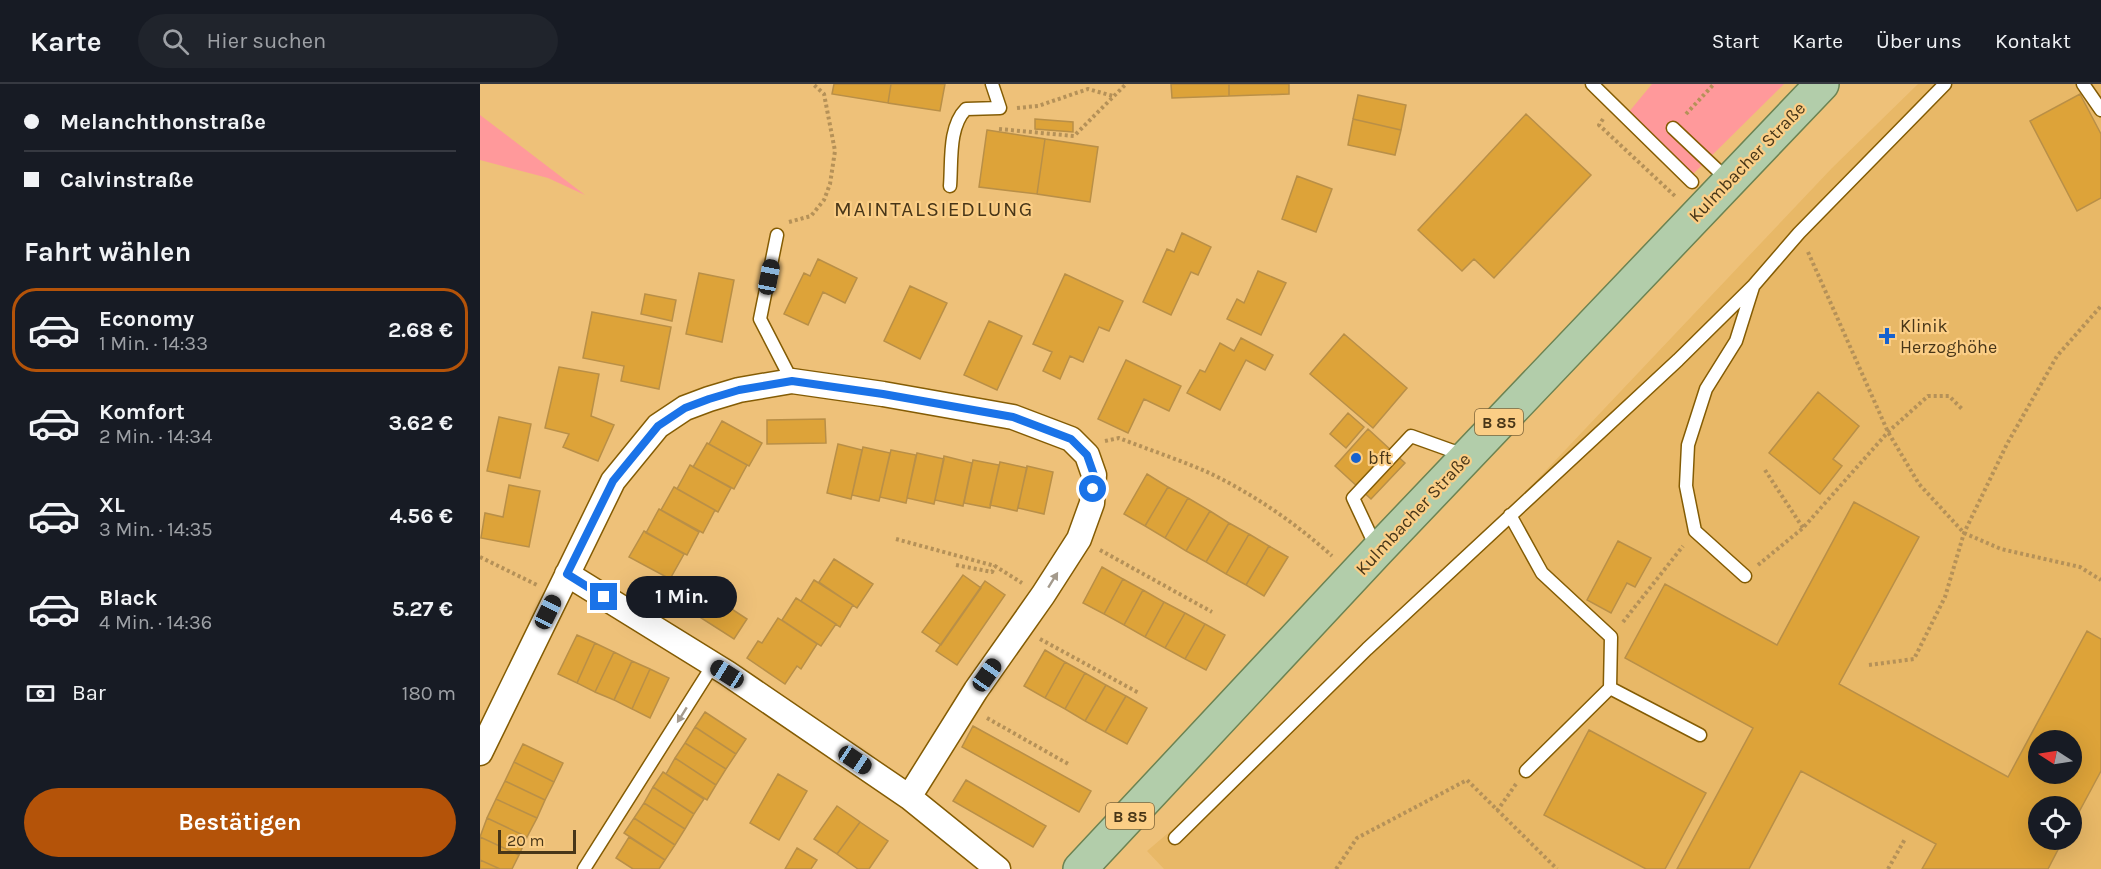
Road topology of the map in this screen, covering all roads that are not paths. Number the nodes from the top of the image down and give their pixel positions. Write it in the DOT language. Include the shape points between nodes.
graph roads {
  1 [pos="992,84"];
  2 [pos="1592,84"];
  3 [pos="1822,84"];
  4 [pos="1945,84"];
  5 [pos="2083,84"];
  6 [pos="2101,110"];
  7 [pos="1673,128"];
  8 [pos="1729,181"];
  9 [pos="1692,182"];
  10 [pos="950,186"];
  11 [pos="777,234"];
  12 [pos="1754,285"];
  13 [pos="792,381"];
  14 [pos="1468,456"];
  15 [pos="1510,515"];
  16 [pos="1378,550"];
  17 [pos="1745,576"];
  18 [pos="562,584"];
  19 [pos="713,665"];
  20 [pos="1610,688"];
  21 [pos="1700,735"];
  22 [pos="480,753"];
  23 [pos="1526,771"];
  24 [pos="909,797"];
  25 [pos="1175,838"];
  26 [pos="584,869"];
  27 [pos="998,869"];
  28 [pos="1080,869"];
  1 -- 10 [label="lane" via="1000,108 966,109 960,115 954,136"];
  2 -- 9 [label="lane"];
  3 -- 8 [label="main road, Kulmbacher Straße / B 85"];
  4 -- 12 [label="lane" via="1799,233"];
  5 -- 6 [label="lane"];
  7 -- 8 [label="lane"];
  8 -- 14 [label="main road, Kulmbacher Straße / B 85"];
  11 -- 13 [label="lane" via="760,319"];
  12 -- 15 [label="lane"];
  12 -- 17 [label="lane" via="1736,341 1706,389 1688,445 1686,486 1695,531"];
  13 -- 18 [label="street" via="709,399 685,408 658,426 613,481"];
  24 -- 13 [label="street, one-way" via="1079,539 1092,503 1094,475 1087,455 1071,439 1013,417"];
  14 -- 16 [label="main road, Kulmbacher Straße / B 85"];
  14 -- 16 [label="lane" via="1411,436 1404,443 1353,498"];
  15 -- 20 [label="lane" via="1542,573 1611,637"];
  15 -- 25 [label="lane"];
  16 -- 28 [label="main road, Kulmbacher Straße / B 85"];
  18 -- 19 [label="street"];
  18 -- 22 [label="street"];
  19 -- 24 [label="street"];
  19 -- 26 [label="lane, one-way"];
  20 -- 21 [label="lane"];
  20 -- 23 [label="lane"];
  24 -- 27 [label="street"];
}
